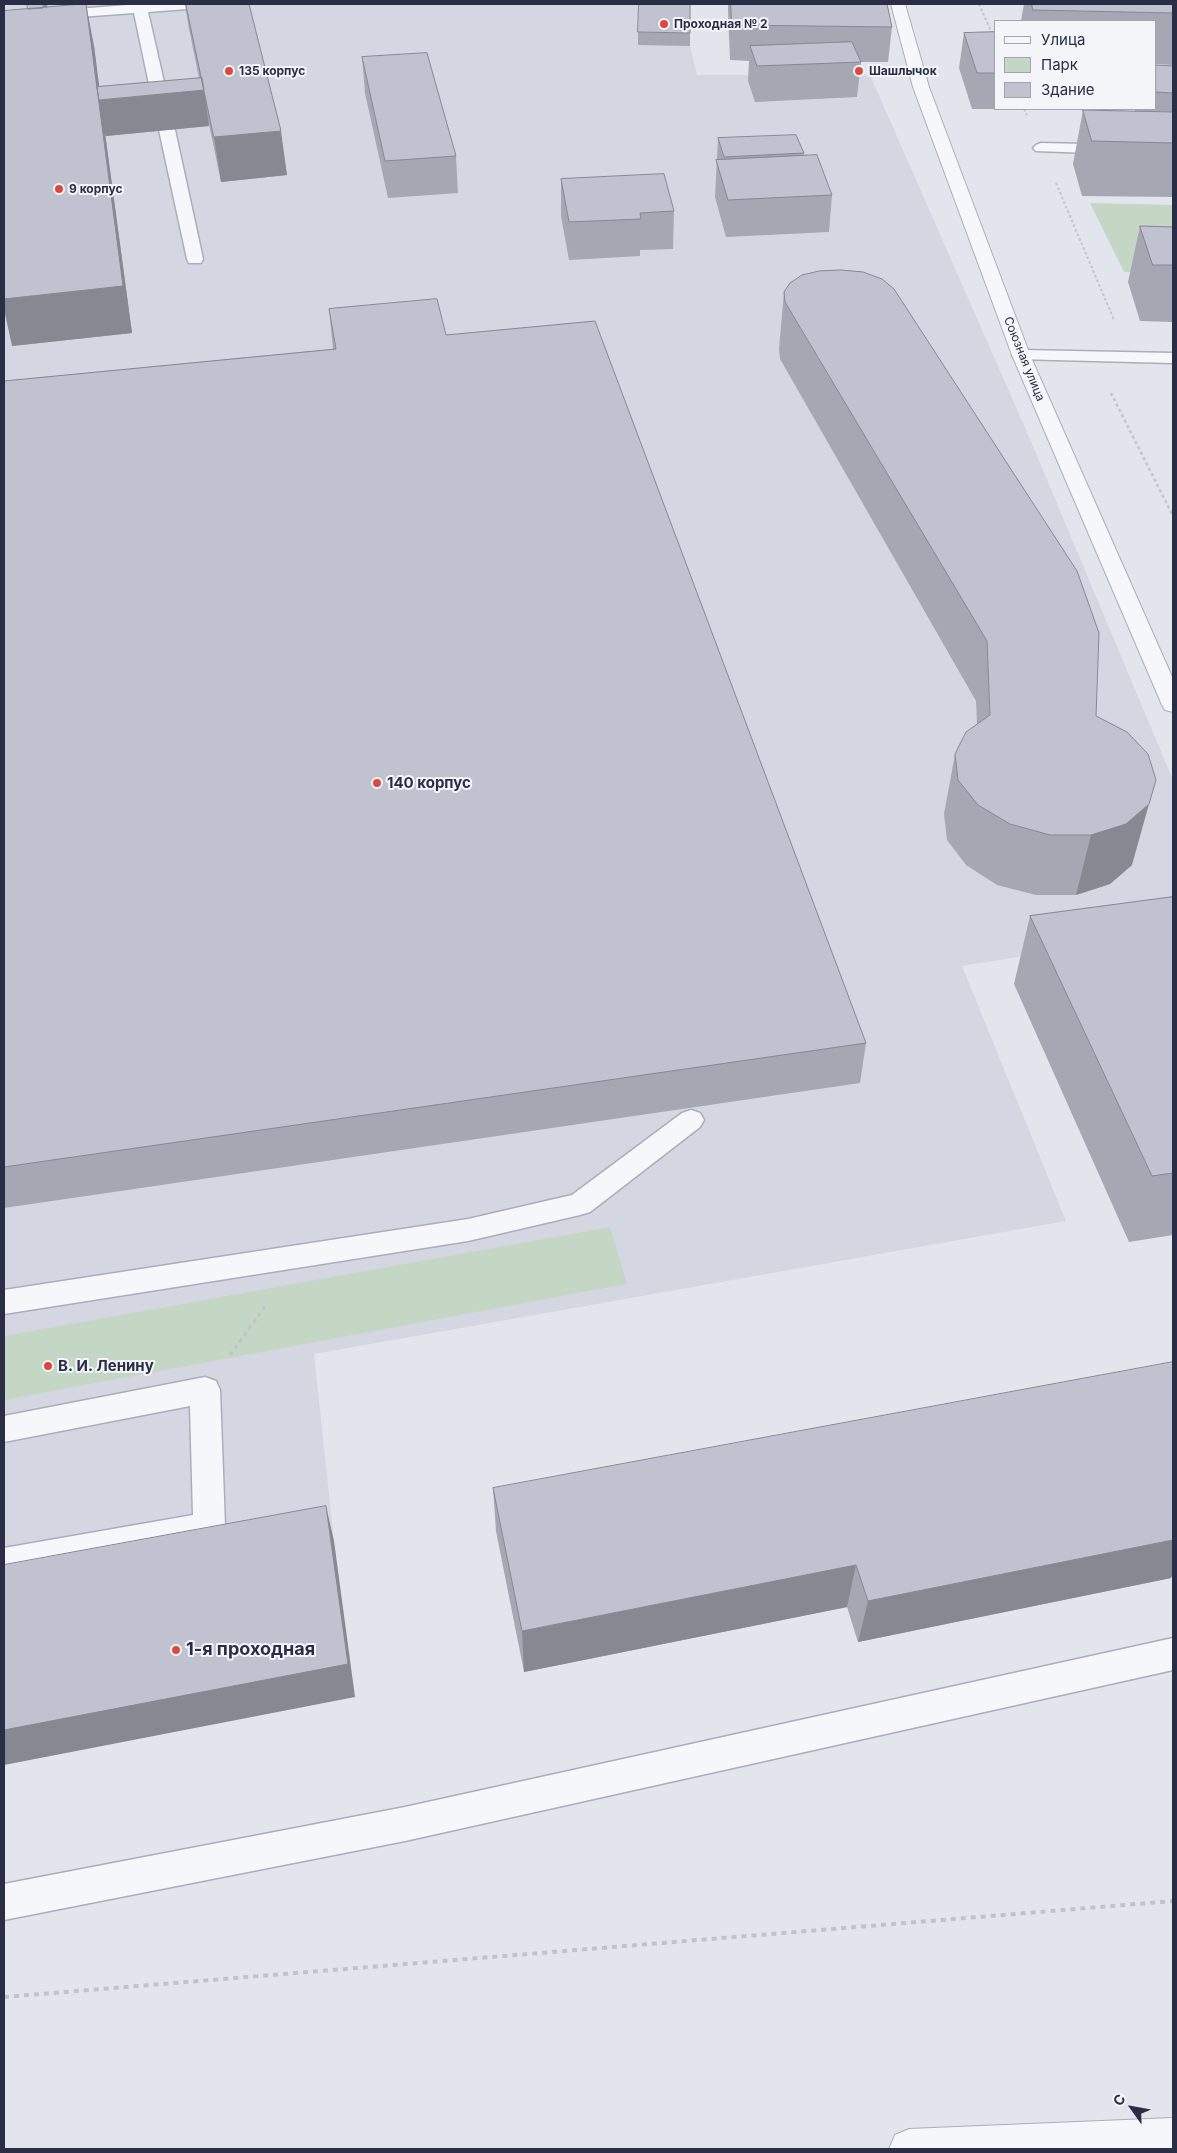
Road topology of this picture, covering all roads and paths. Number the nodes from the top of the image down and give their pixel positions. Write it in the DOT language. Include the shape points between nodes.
graph roads {
  1 [pos="193,4"];
  2 [pos="200,4"];
  3 [pos="898,4"];
  4 [pos="979,4"];
  5 [pos="140,8"];
  6 [pos="48,16"];
  7 [pos="994,38"];
  8 [pos="1024,110"];
  9 [pos="1041,148"];
  10 [pos="1173,151"];
  11 [pos="195,259"];
  12 [pos="1021,355"];
  13 [pos="1093,356"];
  14 [pos="1130,357"];
  15 [pos="1168,358"];
  16 [pos="1173,375"];
  17 [pos="1173,516"];
  18 [pos="1173,705"];
  19 [pos="691,1120"];
  20 [pos="301,1256"];
  21 [pos="4,1302"];
  22 [pos="205,1390"];
  23 [pos="4,1429"];
  24 [pos="4,1563"];
  25 [pos="1173,1654"];
  26 [pos="1173,1900"];
  27 [pos="4,1902"];
  28 [pos="4,1997"];
  29 [pos="1173,2138"];
  30 [pos="909,2149"];
  1 -- 2 [label="lane"];
  1 -- 5 [label="lane"];
  3 -- 12 [label="street, Союзная улица" via="921,87"];
  4 -- 7 [label="path"];
  5 -- 6 [label="lane"];
  5 -- 11 [label="lane"];
  8 -- 9 [label="path"];
  9 -- 10 [label="lane"];
  9 -- 14 [label="path"];
  12 -- 13 [label="lane"];
  12 -- 18 [label="street, Союзная улица"];
  13 -- 14 [label="lane"];
  13 -- 17 [label="path"];
  14 -- 15 [label="lane"];
  15 -- 16 [label="lane"];
  19 -- 20 [label="lane" via="580,1204 468,1230"];
  20 -- 21 [label="lane"];
  20 -- 22 [label="path"];
  22 -- 23 [label="lane"];
  22 -- 24 [label="lane" via="209,1526"];
  25 -- 27 [label="lane" via="405,1824"];
  26 -- 28 [label="path"];
  29 -- 30 [label="street"];
}
